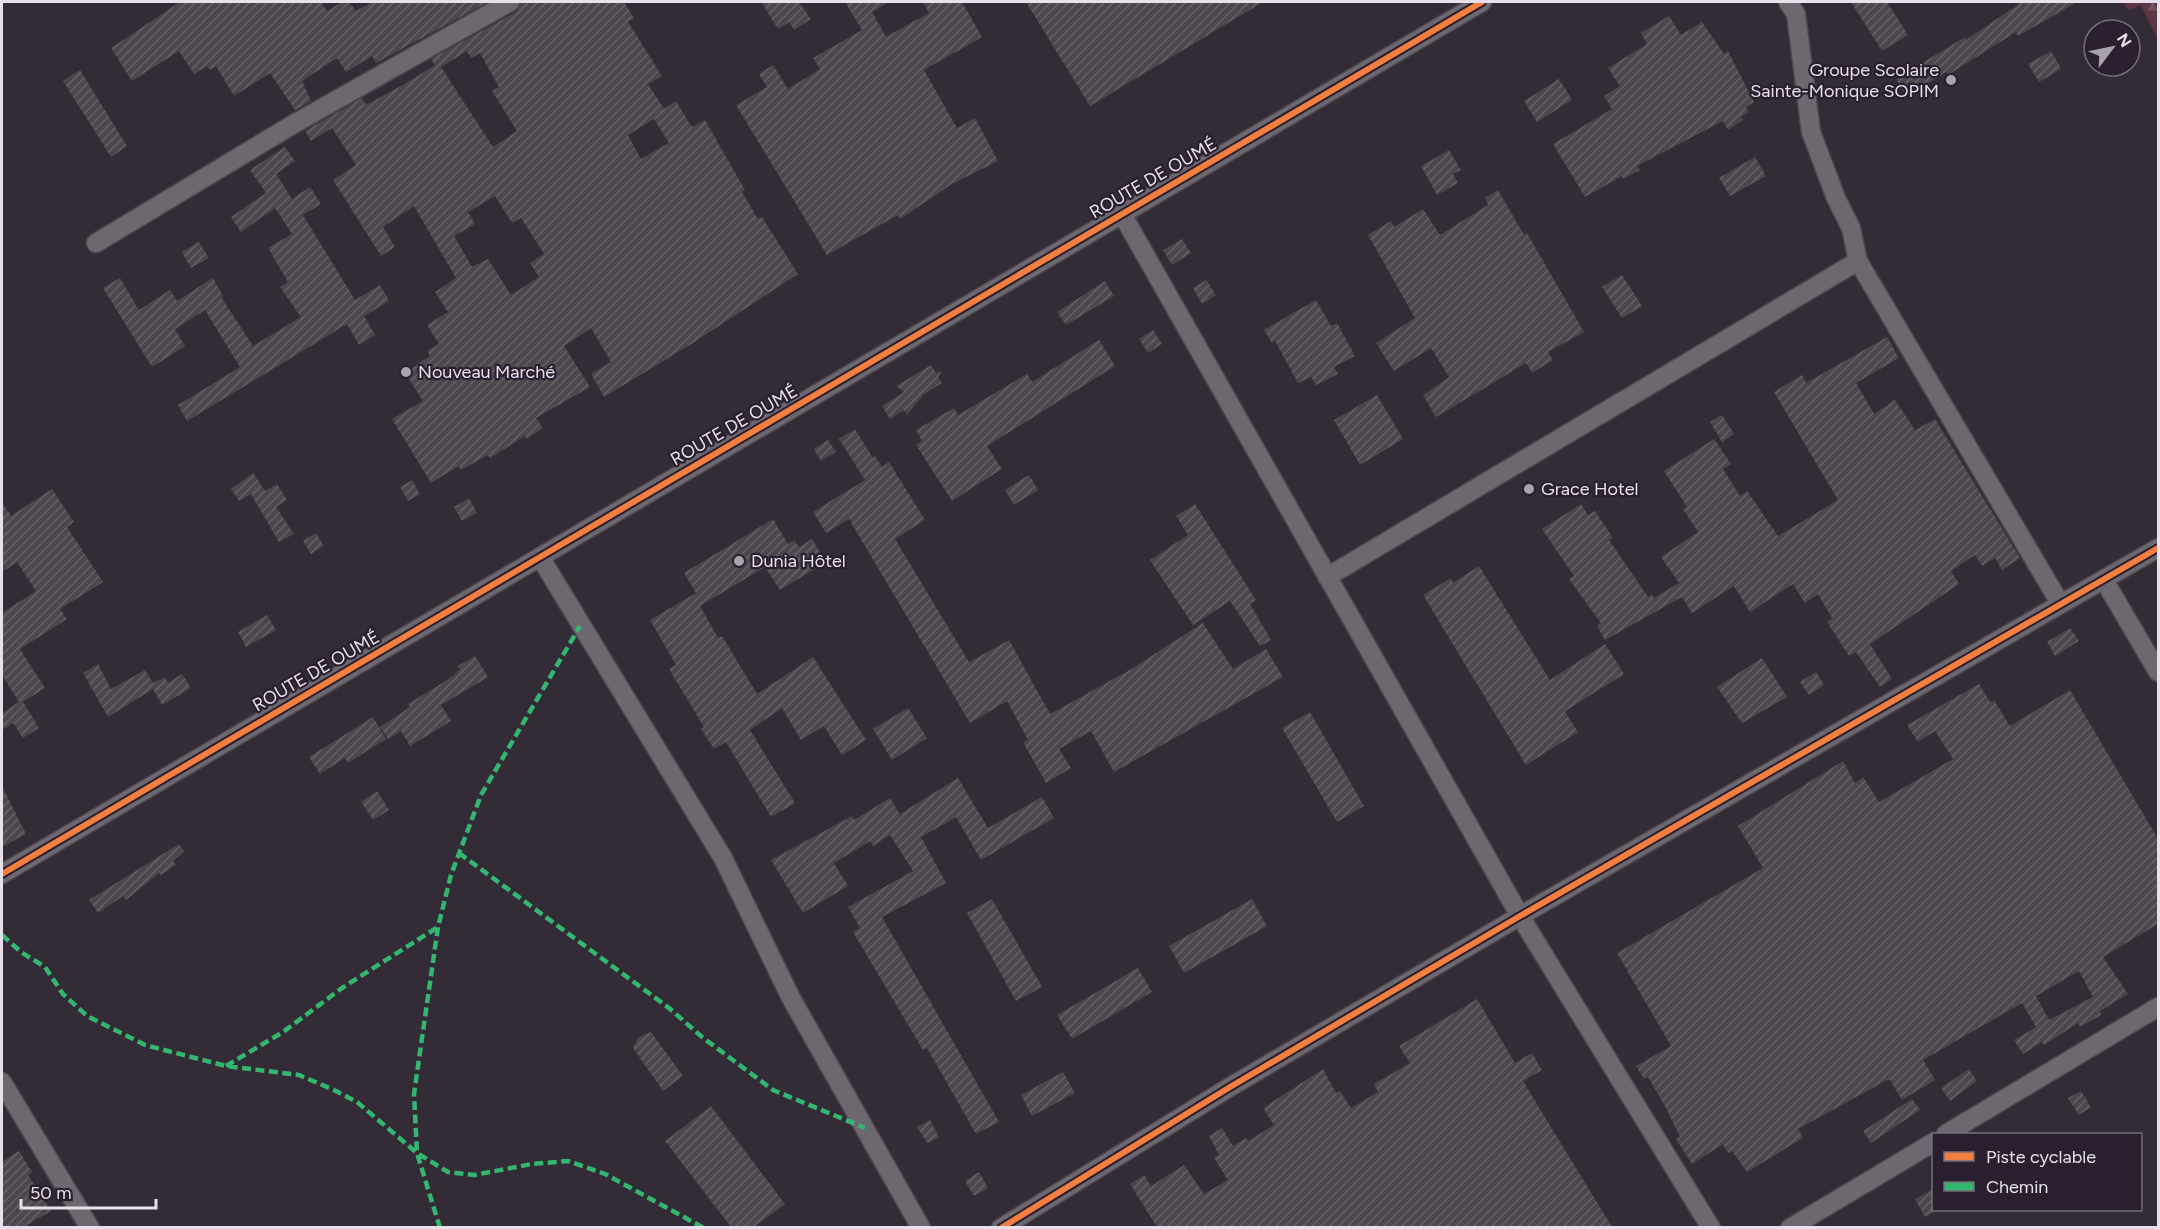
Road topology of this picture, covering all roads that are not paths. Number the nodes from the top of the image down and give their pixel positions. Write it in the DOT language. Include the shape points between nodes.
graph roads {
  1 [pos="510,2"];
  2 [pos="1482,2"];
  3 [pos="1788,2"];
  4 [pos="1122,214"];
  5 [pos="96,243"];
  6 [pos="1858,261"];
  7 [pos="2158,548"];
  8 [pos="540,557"];
  9 [pos="1327,577"];
  10 [pos="2104,580"];
  11 [pos="2061,603"];
  12 [pos="2158,672"];
  13 [pos="2,874"];
  14 [pos="1520,916"];
  15 [pos="2158,1007"];
  16 [pos="2,1082"];
  17 [pos="1948,1133"];
  18 [pos="1932,1143"];
  19 [pos="90,1227"];
  20 [pos="921,1227"];
  21 [pos="1001,1227"];
  22 [pos="1712,1227"];
  23 [pos="1790,1227"];
  1 -- 5 [label="street" via="292,125"];
  2 -- 4 [label="street, ROUTE DE OUMÉ"];
  3 -- 6 [label="street" via="1796,14 1811,132 1851,228"];
  4 -- 8 [label="street, ROUTE DE OUMÉ"];
  4 -- 9 [label="street"];
  6 -- 9 [label="street"];
  6 -- 11 [label="street"];
  7 -- 10 [label="street"];
  8 -- 13 [label="street, ROUTE DE OUMÉ"];
  8 -- 20 [label="street" via="723,858 791,998"];
  9 -- 14 [label="street"];
  10 -- 11 [label="street"];
  10 -- 12 [label="street"];
  11 -- 14 [label="street"];
  14 -- 21 [label="street"];
  14 -- 22 [label="street"];
  15 -- 17 [label="street"];
  16 -- 19 [label="street"];
  18 -- 23 [label="street"];
}
